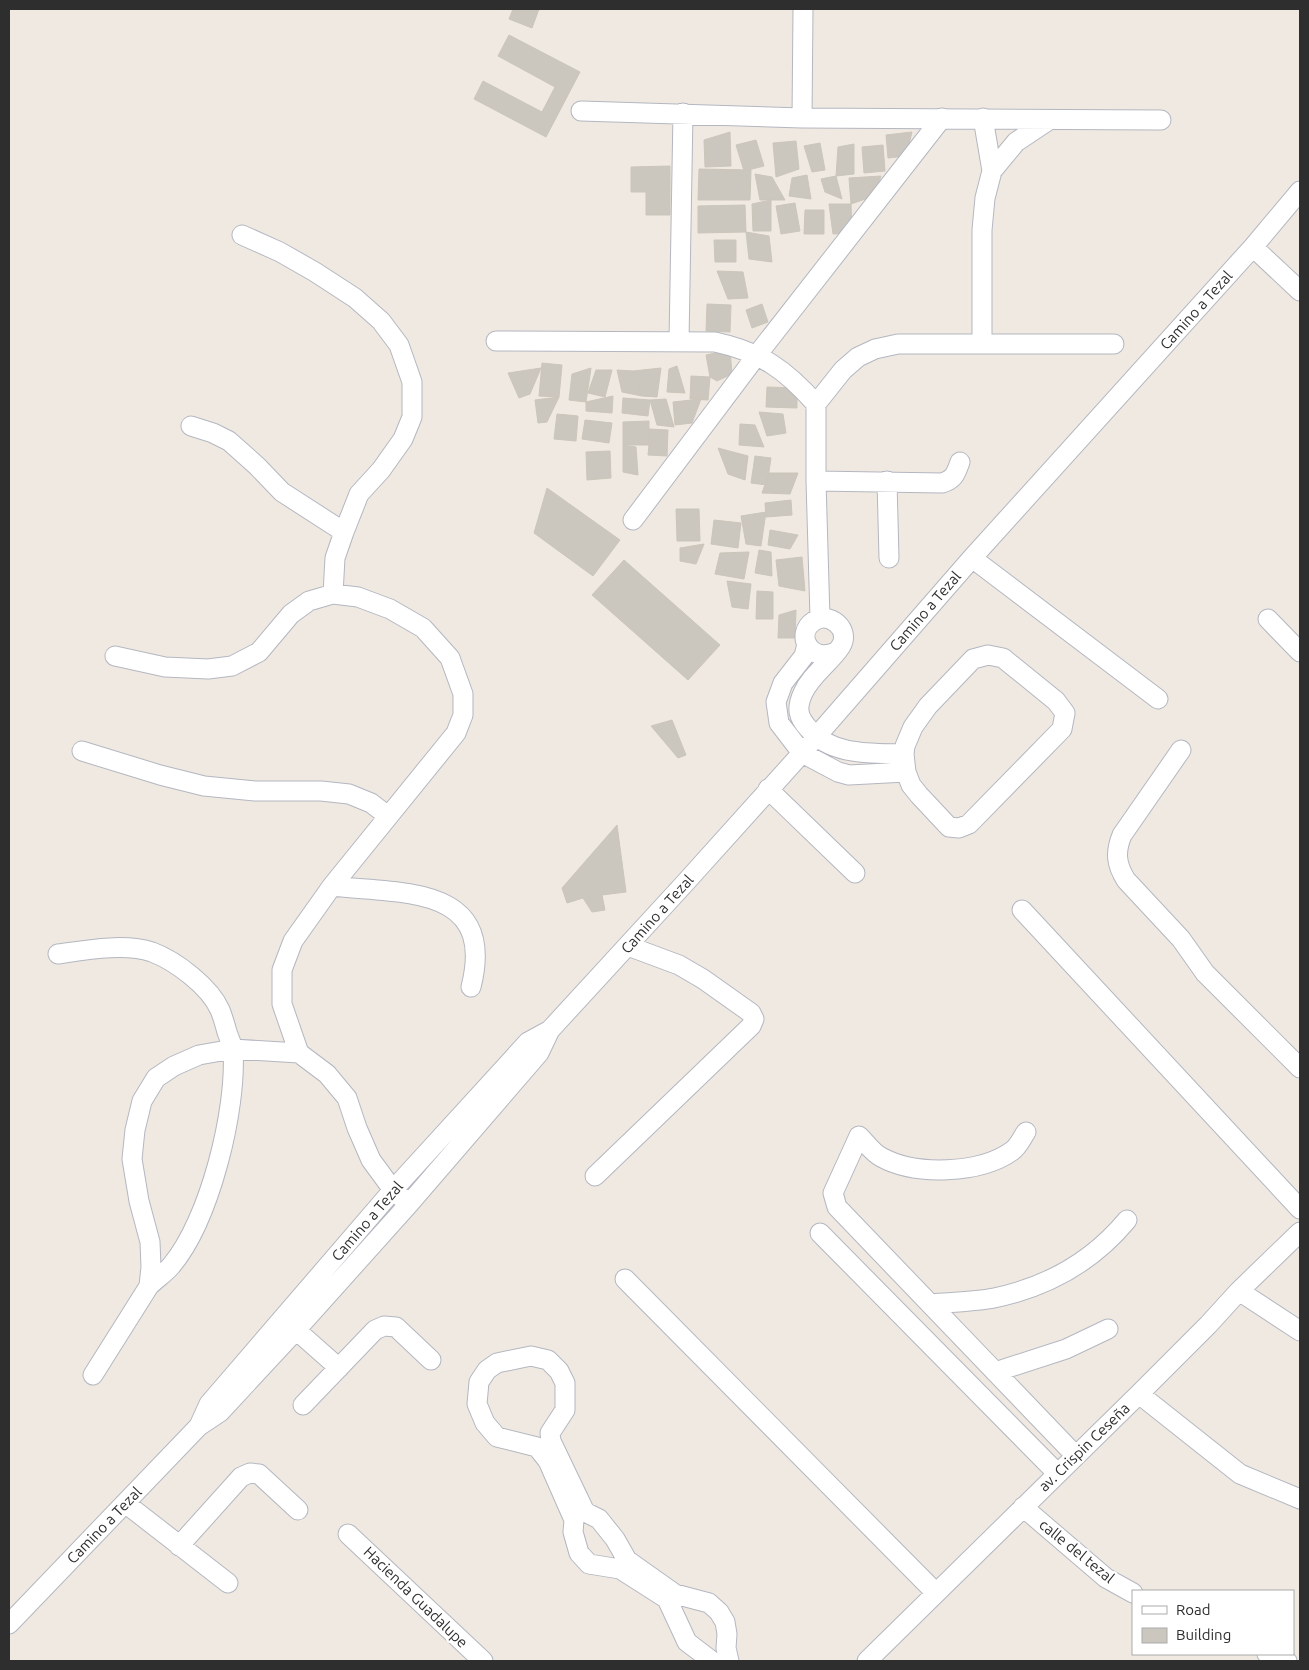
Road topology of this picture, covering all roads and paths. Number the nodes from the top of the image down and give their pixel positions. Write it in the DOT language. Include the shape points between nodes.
graph roads {
  1 [pos="803,9"];
  2 [pos="581,111"];
  3 [pos="683,114"];
  4 [pos="802,118"];
  5 [pos="942,118"];
  6 [pos="983,118"];
  7 [pos="1049,120"];
  8 [pos="1161,120"];
  9 [pos="992,171"];
  10 [pos="1300,191"];
  11 [pos="242,235"];
  12 [pos="1253,247"];
  13 [pos="1300,291"];
  14 [pos="496,340"];
  15 [pos="679,341"];
  16 [pos="982,343"];
  17 [pos="1114,344"];
  18 [pos="757,355"];
  19 [pos="816,404"];
  20 [pos="191,426"];
  21 [pos="960,462"];
  22 [pos="816,481"];
  23 [pos="887,481"];
  24 [pos="633,520"];
  25 [pos="344,532"];
  26 [pos="889,558"];
  27 [pos="972,558"];
  28 [pos="333,594"];
  29 [pos="820,618"];
  30 [pos="1268,619"];
  31 [pos="807,644"];
  32 [pos="836,652"];
  33 [pos="1300,652"];
  34 [pos="115,656"];
  35 [pos="1158,699"];
  36 [pos="815,737"];
  37 [pos="1181,750"];
  38 [pos="82,751"];
  39 [pos="802,753"];
  40 [pos="904,754"];
  41 [pos="906,772"];
  42 [pos="768,789"];
  43 [pos="388,816"];
  44 [pos="855,873"];
  45 [pos="332,886"];
  46 [pos="1022,910"];
  47 [pos="628,946"];
  48 [pos="58,954"];
  49 [pos="471,987"];
  50 [pos="550,1030"];
  51 [pos="233,1049"];
  52 [pos="299,1053"];
  53 [pos="1300,1068"];
  54 [pos="1026,1132"];
  55 [pos="595,1176"];
  56 [pos="393,1190"];
  57 [pos="409,1204"];
  58 [pos="1300,1209"];
  59 [pos="1127,1220"];
  60 [pos="1300,1232"];
  61 [pos="820,1233"];
  62 [pos="625,1279"];
  63 [pos="149,1286"];
  64 [pos="1239,1291"];
  65 [pos="930,1304"];
  66 [pos="1108,1329"];
  67 [pos="296,1330"];
  68 [pos="1300,1330"];
  69 [pos="431,1360"];
  70 [pos="339,1368"];
  71 [pos="995,1372"];
  72 [pos="92,1375"];
  73 [pos="1139,1394"];
  74 [pos="303,1405"];
  75 [pos="199,1426"];
  76 [pos="1076,1456"];
  77 [pos="1057,1474"];
  78 [pos="1300,1499"];
  79 [pos="125,1503"];
  80 [pos="1023,1507"];
  81 [pos="298,1510"];
  82 [pos="348,1534"];
  83 [pos="179,1546"];
  84 [pos="228,1583"];
  85 [pos="1132,1592"];
  86 [pos="936,1593"];
  87 [pos="9,1624"];
  88 [pos="1270,1655"];
  89 [pos="483,1661"];
  90 [pos="712,1661"];
  91 [pos="729,1661"];
  92 [pos="866,1661"];
  93 [pos="1286,1661"];
  1 -- 4 [label="street"];
  2 -- 3 [label="street"];
  3 -- 4 [label="street"];
  3 -- 15 [label="street"];
  4 -- 5 [label="street"];
  5 -- 6 [label="street"];
  5 -- 18 [label="street"];
  6 -- 7 [label="street"];
  6 -- 9 [label="street"];
  7 -- 8 [label="street"];
  7 -- 9 [label="street" via="1016,142"];
  9 -- 16 [label="street" via="982,230"];
  10 -- 12 [label="street, Camino a Tezal"];
  11 -- 25 [label="street" via="280,252 355,298 382,320 399,344 412,382 412,417 404,439 382,470 359,494"];
  12 -- 13 [label="street"];
  12 -- 27 [label="street, Camino a Tezal"];
  14 -- 15 [label="street"];
  15 -- 18 [label="street" via="715,342"];
  16 -- 17 [label="street"];
  16 -- 19 [label="street" via="898,344 875,348 858,356 843,370"];
  18 -- 19 [label="street" via="776,365"];
  18 -- 24 [label="street"];
  19 -- 22 [label="street"];
  20 -- 25 [label="street" via="229,441 282,492"];
  21 -- 23 [label="street" via="954,477 948,481"];
  22 -- 23 [label="street"];
  22 -- 29 [label="street"];
  23 -- 26 [label="street"];
  25 -- 28 [label="street" via="335,558"];
  27 -- 35 [label="street"];
  27 -- 36 [label="street, Camino a Tezal"];
  28 -- 34 [label="street" via="309,601 291,614 259,652 232,666 208,669 166,667"];
  28 -- 43 [label="street" via="358,597 390,609 423,628 450,658 463,694 463,715 456,733"];
  29 -- 31 [label="street" via="807,628"];
  29 -- 32 [label="street" via="839,624 842,644"];
  30 -- 33 [label="street"];
  31 -- 32 [label="street" via="820,655"];
  31 -- 39 [label="street" via="804,656 783,683 776,702 779,723"];
  32 -- 36 [label="street" via="803,692 799,705 800,718"];
  36 -- 39 [label="street, Camino a Tezal"];
  36 -- 40 [label="street" via="853,752"];
  37 -- 53 [label="street" via="1122,835 1117,846 1119,869 1181,939 1205,973"];
  38 -- 43 [label="street" via="160,776 204,786 255,792 349,794"];
  39 -- 41 [label="street" via="849,775"];
  39 -- 42 [label="street, Camino a Tezal"];
  40 -- 41 [label="street"];
  40 -- 41 [label="street" via="913,727 928,706 973,659 988,655 1003,658 1056,701 1065,713 1062,728 969,824 959,828 950,827 919,796"];
  42 -- 44 [label="street"];
  42 -- 47 [label="street, Camino a Tezal"];
  43 -- 45 [label="street"];
  45 -- 49 [label="street" via="410,893 438,900 457,910 471,931 476,953"];
  45 -- 52 [label="street" via="293,941 282,970 282,1004"];
  46 -- 58 [label="street"];
  47 -- 50 [label="street, Camino a Tezal"];
  47 -- 55 [label="street" via="679,965 752,1013 754,1019 752,1026"];
  48 -- 51 [label="street" via="120,947 152,952 178,965 198,980 220,1009"];
  50 -- 56 [label="street, Camino a Tezal" via="528,1042"];
  50 -- 57 [label="street, Camino a Tezal" via="539,1053"];
  51 -- 52 [label="street"];
  51 -- 63 [label="street" via="227,1121 211,1186 189,1240 171,1266"];
  51 -- 63 [label="street" via="199,1055 174,1066 156,1078 142,1101 134,1130 132,1159 150,1242"];
  52 -- 56 [label="street" via="327,1074 347,1098 371,1160"];
  54 -- 65 [label="street" via="1013,1151 992,1161 955,1170 920,1170 880,1157 859,1136 833,1193 837,1208"];
  56 -- 57 [label="street"];
  56 -- 75 [label="street, Camino a Tezal" via="209,1404"];
  57 -- 67 [label="street, Camino a Tezal"];
  59 -- 65 [label="street" via="1111,1239 1081,1262 1041,1285 994,1298"];
  60 -- 64 [label="street, av. Crispin Ceseña"];
  61 -- 77 [label="street"];
  62 -- 86 [label="street"];
  63 -- 72 [label="street"];
  64 -- 68 [label="street"];
  64 -- 73 [label="street, av. Crispin Ceseña"];
  65 -- 71 [label="street"];
  66 -- 71 [label="street" via="1066,1349"];
  67 -- 70 [label="street"];
  67 -- 75 [label="street, Camino a Tezal" via="220,1412"];
  69 -- 70 [label="street" via="396,1327 384,1326 375,1330"];
  70 -- 74 [label="street"];
  71 -- 76 [label="street"];
  73 -- 76 [label="street, av. Crispin Ceseña"];
  73 -- 78 [label="street" via="1240,1474"];
  75 -- 79 [label="street, Camino a Tezal"];
  76 -- 77 [label="street, av. Crispin Ceseña"];
  77 -- 80 [label="street, av. Crispin Ceseña"];
  79 -- 83 [label="street"];
  79 -- 87 [label="street, Camino a Tezal"];
  80 -- 85 [label="street, calle del tezal" via="1106,1578"];
  80 -- 86 [label="street, av. Crispin Ceseña"];
  81 -- 83 [label="street" via="259,1474 250,1473 241,1477"];
  82 -- 89 [label="street, Hacienda Guadalupe"];
  83 -- 84 [label="street"];
  86 -- 92 [label="street, av. Crispin Ceseña"];
  88 -- 93 [label="street"];
  90 -- 91 [label="street" via="687,1642 667,1599 620,1569 589,1564 580,1553 573,1532 574,1520 548,1461 537,1447 497,1437 484,1423 477,1404 479,1382 486,1370 497,1363 531,1356 548,1360 559,1371 565,1383 565,1410 550,1434 551,1441 585,1512 600,1519 627,1560 675,1594 709,1603 719,1612 725,1622"];
}
